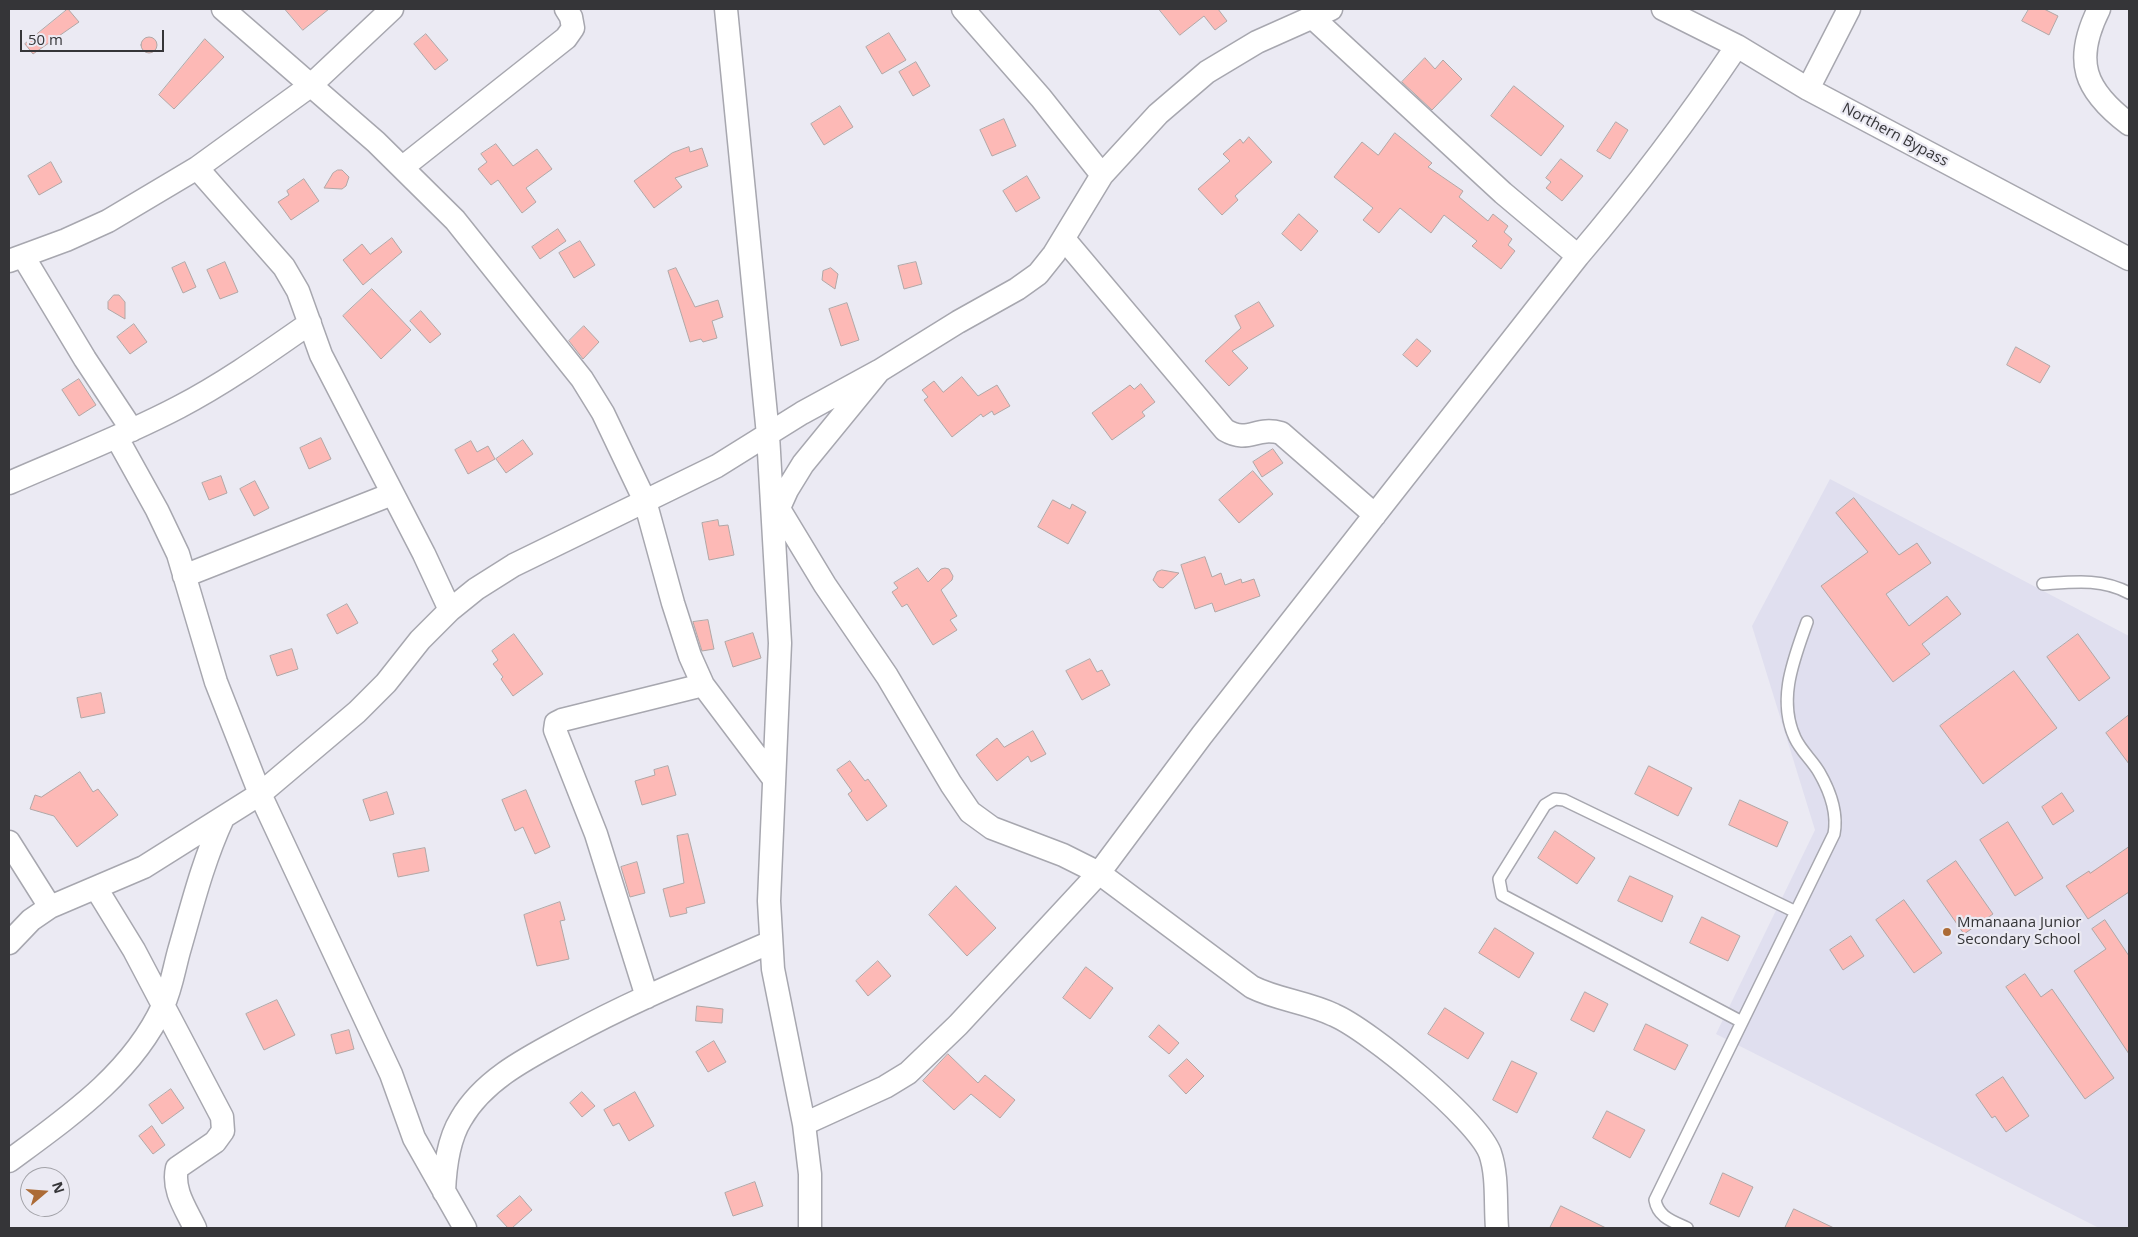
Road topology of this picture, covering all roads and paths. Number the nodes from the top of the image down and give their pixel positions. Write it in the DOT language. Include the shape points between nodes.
graph roads {
  1 [pos="223,9"];
  2 [pos="392,9"];
  3 [pos="566,9"];
  4 [pos="726,9"];
  5 [pos="963,9"];
  6 [pos="1663,9"];
  7 [pos="1850,9"];
  8 [pos="2099,9"];
  9 [pos="1321,13"];
  10 [pos="1737,46"];
  11 [pos="310,86"];
  12 [pos="1808,89"];
  13 [pos="2129,124"];
  14 [pos="402,167"];
  15 [pos="197,168"];
  16 [pos="1102,175"];
  17 [pos="1064,239"];
  18 [pos="1578,256"];
  19 [pos="16,258"];
  20 [pos="2129,259"];
  21 [pos="310,323"];
  22 [pos="879,371"];
  23 [pos="124,434"];
  24 [pos="768,435"];
  25 [pos="9,482"];
  26 [pos="392,494"];
  27 [pos="644,501"];
  28 [pos="1375,515"];
  29 [pos="775,517"];
  30 [pos="184,576"];
  31 [pos="2042,584"];
  32 [pos="2129,593"];
  33 [pos="450,610"];
  34 [pos="1807,622"];
  35 [pos="703,685"];
  36 [pos="773,778"];
  37 [pos="260,794"];
  38 [pos="224,817"];
  39 [pos="9,842"];
  40 [pos="1099,873"];
  41 [pos="96,888"];
  42 [pos="50,907"];
  43 [pos="1796,912"];
  44 [pos="771,942"];
  45 [pos="9,943"];
  46 [pos="647,996"];
  47 [pos="163,1006"];
  48 [pos="1742,1022"];
  49 [pos="804,1124"];
  50 [pos="9,1161"];
  51 [pos="444,1192"];
  52 [pos="195,1228"];
  53 [pos="465,1228"];
  54 [pos="810,1228"];
  55 [pos="1497,1228"];
  56 [pos="1687,1228"];
  1 -- 11 [label="street"];
  2 -- 11 [label="street"];
  3 -- 14 [label="street" via="573,28 566,38"];
  4 -- 24 [label="street"];
  5 -- 16 [label="street"];
  6 -- 10 [label="street, Northern Bypass"];
  7 -- 12 [label="street"];
  8 -- 13 [label="street" via="2089,28 2084,50 2085,69 2094,90 2108,108"];
  9 -- 16 [label="street" via="1257,42 1207,72 1158,114"];
  9 -- 18 [label="street" via="1489,180"];
  10 -- 12 [label="street, Northern Bypass"];
  10 -- 18 [label="street" via="1687,119"];
  11 -- 14 [label="street"];
  11 -- 15 [label="street"];
  12 -- 20 [label="street, Northern Bypass"];
  14 -- 27 [label="street" via="455,220 582,379 604,413"];
  15 -- 19 [label="street" via="108,222"];
  15 -- 21 [label="street" via="284,267 298,291"];
  16 -- 17 [label="street"];
  17 -- 22 [label="street" via="1038,274 1017,289"];
  17 -- 28 [label="street" via="1225,430 1236,437 1269,430 1281,433"];
  18 -- 28 [label="street"];
  19 -- 23 [label="street" via="85,359"];
  21 -- 23 [label="street" via="245,369"];
  21 -- 26 [label="street" via="321,356"];
  22 -- 24 [label="street" via="839,391"];
  22 -- 29 [label="street" via="803,464"];
  23 -- 25 [label="street"];
  23 -- 30 [label="street" via="178,554"];
  24 -- 27 [label="street" via="674,489"];
  24 -- 29 [label="street"];
  26 -- 30 [label="street"];
  26 -- 33 [label="street"];
  27 -- 33 [label="street" via="514,565"];
  27 -- 35 [label="street" via="673,603"];
  28 -- 40 [label="street" via="1202,735"];
  29 -- 36 [label="street" via="780,643"];
  29 -- 40 [label="street" via="887,676 970,812 992,828 1063,855"];
  30 -- 37 [label="street" via="216,682"];
  31 -- 32 [label="lane" via="2087,581 2115,586"];
  33 -- 37 [label="street" via="357,712"];
  34 -- 43 [label="lane" via="1787,690 1789,717 1802,752 1819,771 1837,821 1834,834"];
  35 -- 36 [label="street"];
  35 -- 46 [label="street" via="556,723 555,730 596,834"];
  36 -- 44 [label="street"];
  37 -- 38 [label="street"];
  37 -- 51 [label="street" via="391,1074 414,1138"];
  38 -- 41 [label="street" via="144,867"];
  38 -- 47 [label="street" via="208,851"];
  39 -- 42 [label="street"];
  40 -- 49 [label="street" via="958,1025 908,1073"];
  40 -- 55 [label="street" via="1252,987 1272,997 1314,1006 1337,1016 1367,1034 1404,1064 1479,1133 1489,1150 1494,1167"];
  41 -- 42 [label="street"];
  41 -- 47 [label="street"];
  42 -- 45 [label="street" via="31,920"];
  43 -- 48 [label="lane"];
  43 -- 48 [label="lane" via="1564,800 1555,799 1545,805 1499,879 1502,895"];
  44 -- 46 [label="street"];
  44 -- 49 [label="street" via="773,969"];
  46 -- 51 [label="street" via="535,1054 507,1071 480,1094 460,1119 447,1153"];
  47 -- 50 [label="street" via="150,1031 123,1067 78,1109"];
  47 -- 52 [label="street" via="222,1117 223,1131 215,1142 177,1168 174,1179"];
  48 -- 56 [label="lane" via="1655,1200 1656,1209 1663,1216"];
  49 -- 54 [label="street" via="810,1174"];
  51 -- 53 [label="street"];
}
